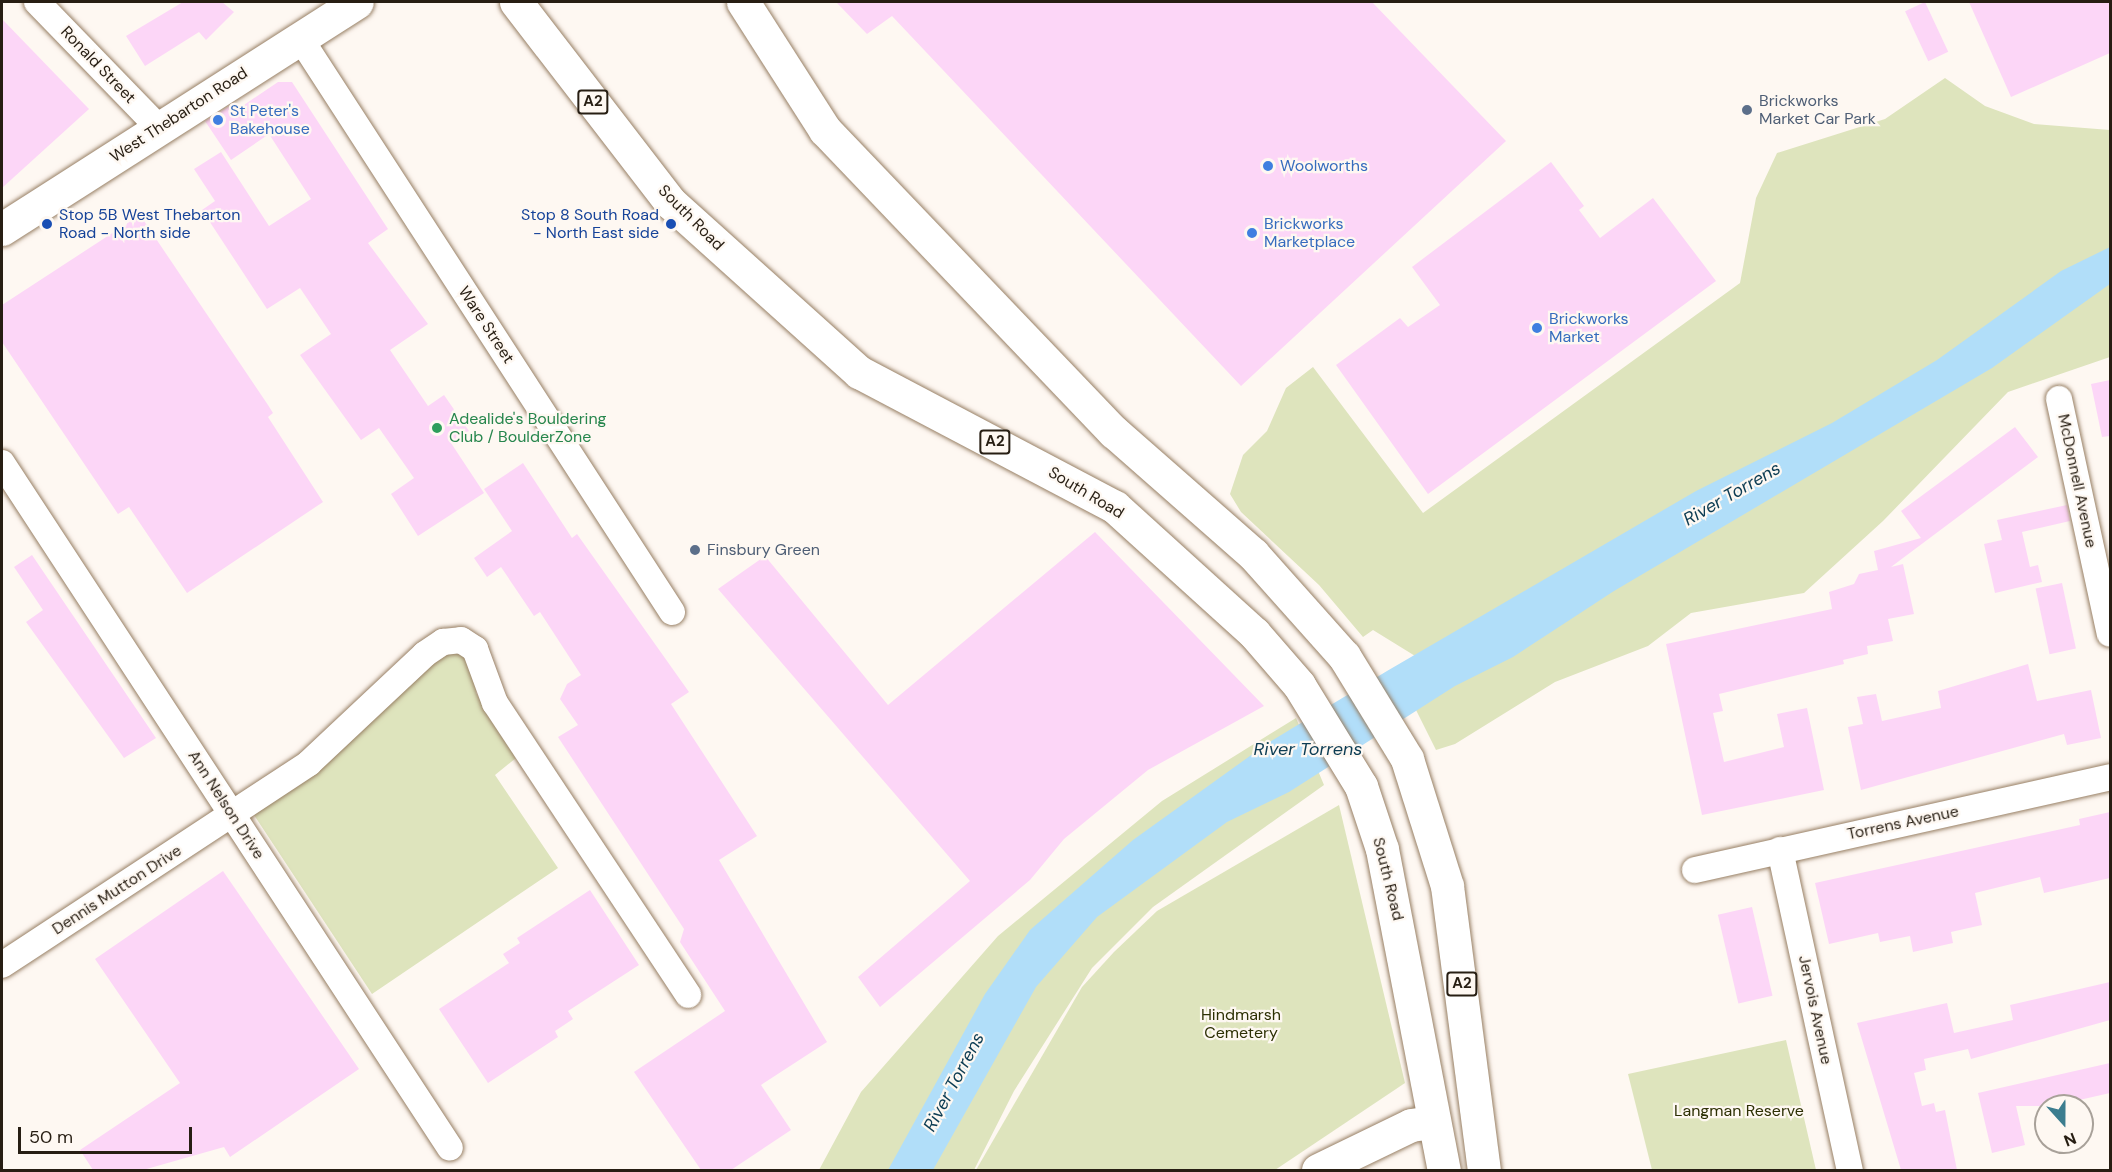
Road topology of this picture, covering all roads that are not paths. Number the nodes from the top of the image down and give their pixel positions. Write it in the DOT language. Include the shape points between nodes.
graph roads {
  1 [pos="37,2"];
  2 [pos="357,2"];
  3 [pos="516,2"];
  4 [pos="743,2"];
  5 [pos="300,38"];
  6 [pos="159,128"];
  7 [pos="2,229"];
  8 [pos="2059,399"];
  9 [pos="2,463"];
  10 [pos="672,612"];
  11 [pos="2110,634"];
  12 [pos="2110,777"];
  13 [pos="232,815"];
  14 [pos="1780,850"];
  15 [pos="1695,870"];
  16 [pos="2,965"];
  17 [pos="688,995"];
  18 [pos="1434,1122"];
  19 [pos="450,1148"];
  20 [pos="1318,1170"];
  21 [pos="1444,1170"];
  22 [pos="1484,1170"];
  23 [pos="1850,1170"];
  1 -- 6 [label="street, Ronald Street"];
  2 -- 5 [label="main road, West Thebarton Road"];
  3 -- 18 [label="main road, South Road / A2" via="671,202 859,372 1115,507 1254,633 1307,696 1361,786 1382,849 1401,930"];
  4 -- 22 [label="main road, A2" via="825,130 1114,432 1253,554 1344,656 1407,759 1447,886"];
  5 -- 6 [label="main road, West Thebarton Road"];
  5 -- 10 [label="street, Ware Street"];
  6 -- 7 [label="main road, West Thebarton Road"];
  8 -- 11 [label="street, McDonnell Avenue"];
  9 -- 13 [label="street, Ann Nelson Drive"];
  12 -- 14 [label="street, Torrens Avenue"];
  13 -- 16 [label="street, Dennis Mutton Drive"];
  13 -- 17 [label="street, Dennis Mutton Drive" via="309,764 434,646 454,640 468,643 479,656 485,686 495,703"];
  13 -- 19 [label="street, Ann Nelson Drive"];
  14 -- 15 [label="street, Torrens Avenue"];
  14 -- 23 [label="street, Jervois Avenue"];
  18 -- 20 [label="main road" via="1411,1125"];
  18 -- 21 [label="main road, South Road / A2"];
}
